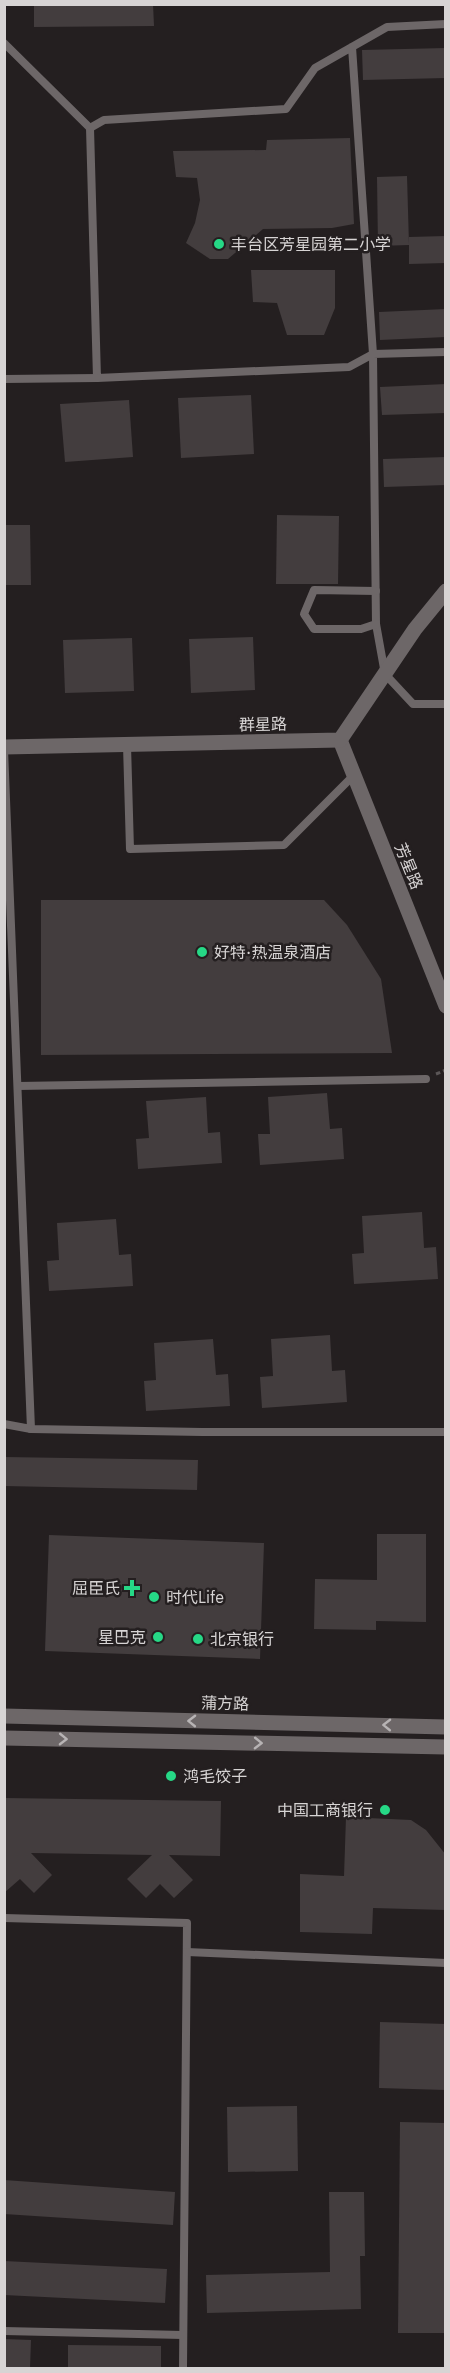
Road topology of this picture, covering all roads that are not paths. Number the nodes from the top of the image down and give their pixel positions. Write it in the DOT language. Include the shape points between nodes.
graph roads {
  1 [pos="446,24"];
  2 [pos="4,43"];
  3 [pos="352,47"];
  4 [pos="90,128"];
  5 [pos="446,352"];
  6 [pos="373,354"];
  7 [pos="97,378"];
  8 [pos="4,379"];
  9 [pos="376,591"];
  10 [pos="446,591"];
  11 [pos="376,624"];
  12 [pos="385,674"];
  13 [pos="446,704"];
  14 [pos="340,740"];
  15 [pos="127,745"];
  16 [pos="4,748"];
  17 [pos="354,775"];
  18 [pos="446,1006"];
  19 [pos="426,1079"];
  20 [pos="18,1086"];
  21 [pos="4,1424"];
  22 [pos="31,1429"];
  23 [pos="446,1432"];
  24 [pos="4,1716"];
  25 [pos="446,1727"];
  26 [pos="4,1738"];
  27 [pos="446,1747"];
  28 [pos="4,1918"];
  29 [pos="186,1952"];
  30 [pos="446,1963"];
  31 [pos="4,2331"];
  32 [pos="183,2336"];
  33 [pos="183,2368"];
  1 -- 3 [label="lane" via="387,27"];
  2 -- 4 [label="lane"];
  3 -- 4 [label="lane" via="315,68 286,109 104,120"];
  3 -- 6 [label="lane"];
  4 -- 7 [label="lane"];
  5 -- 6 [label="lane"];
  6 -- 7 [label="lane" via="349,367"];
  6 -- 9 [label="lane"];
  7 -- 8 [label="lane"];
  9 -- 11 [label="lane"];
  9 -- 11 [label="lane" via="314,591 304,614 314,629 361,629"];
  10 -- 12 [label="street"];
  11 -- 12 [label="lane"];
  12 -- 13 [label="lane" via="413,704"];
  12 -- 14 [label="street"];
  14 -- 15 [label="street, 群星路"];
  14 -- 17 [label="street, 芳星路"];
  15 -- 16 [label="street, 群星路"];
  15 -- 17 [label="lane" via="130,849 284,845"];
  16 -- 20 [label="lane"];
  17 -- 18 [label="street, 芳星路"];
  19 -- 20 [label="lane"];
  20 -- 22 [label="lane"];
  21 -- 22 [label="lane"];
  22 -- 23 [label="lane"];
  25 -- 24 [label="street, 蒲方路, one-way"];
  26 -- 27 [label="street, one-way"];
  28 -- 29 [label="lane" via="187,1923"];
  29 -- 30 [label="lane"];
  29 -- 32 [label="lane"];
  31 -- 32 [label="lane"];
  32 -- 33 [label="lane"];
}
